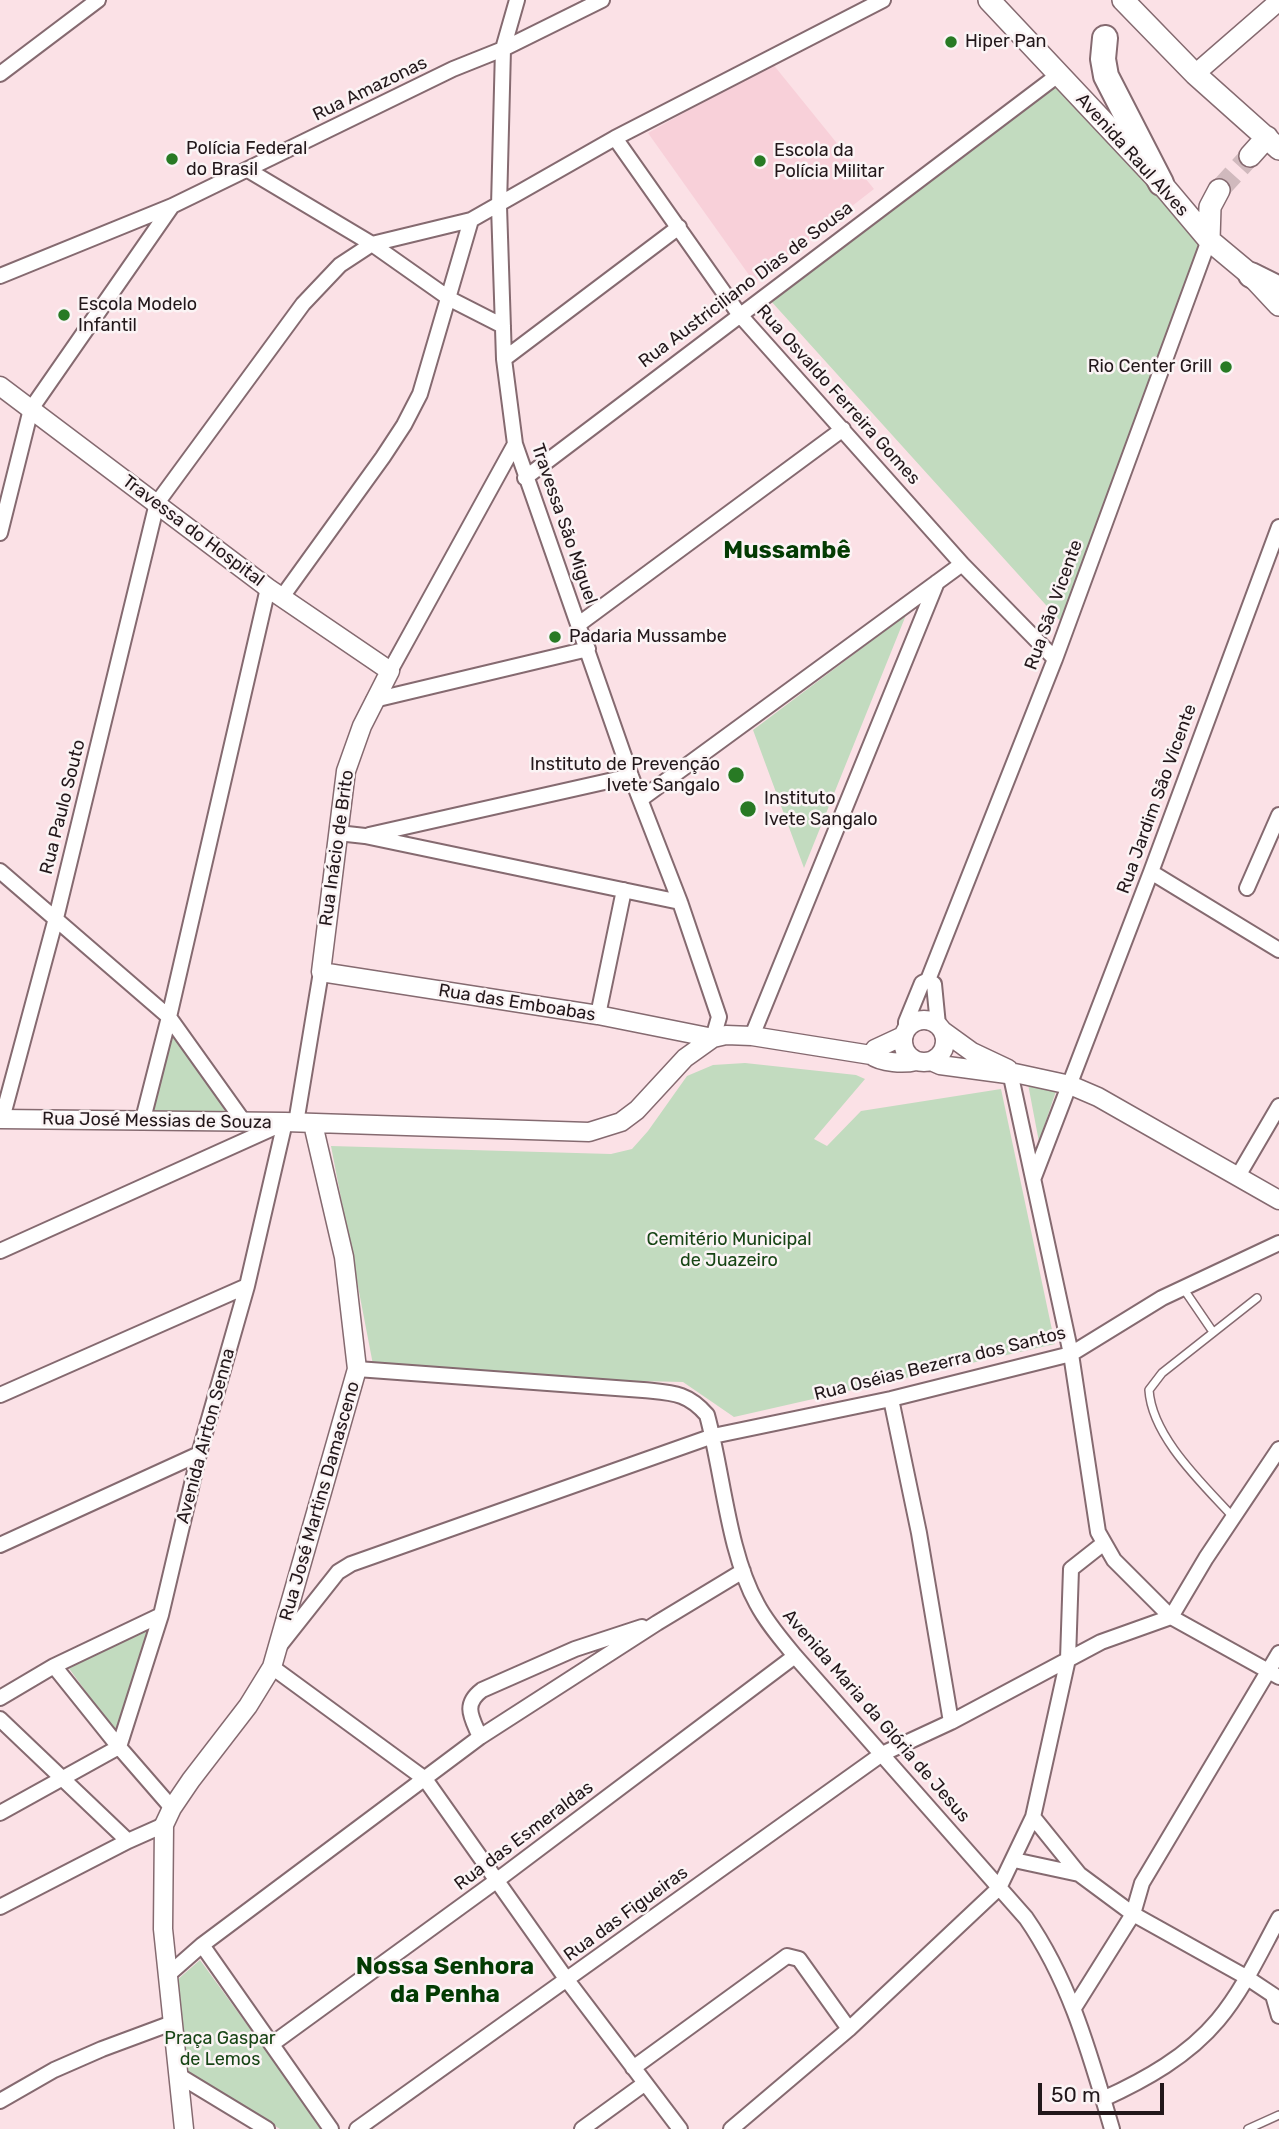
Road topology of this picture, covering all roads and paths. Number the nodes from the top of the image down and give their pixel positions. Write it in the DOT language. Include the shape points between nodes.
graph roads {
  1 [pos="98,0"];
  2 [pos="517,0"];
  3 [pos="602,0"];
  4 [pos="883,0"];
  5 [pos="989,0"];
  6 [pos="1123,0"];
  7 [pos="1279,1"];
  8 [pos="1105,38"];
  9 [pos="503,49"];
  10 [pos="0,74"];
  11 [pos="1195,74"];
  12 [pos="1058,75"];
  13 [pos="615,138"];
  14 [pos="1273,143"];
  15 [pos="1250,156"];
  16 [pos="248,170"];
  17 [pos="1161,183"];
  18 [pos="1219,190"];
  19 [pos="172,206"];
  20 [pos="499,206"];
  21 [pos="471,220"];
  22 [pos="679,227"];
  23 [pos="1209,240"];
  24 [pos="372,244"];
  25 [pos="1251,275"];
  26 [pos="0,276"];
  27 [pos="1279,289"];
  28 [pos="450,299"];
  29 [pos="1279,304"];
  30 [pos="739,314"];
  31 [pos="503,326"];
  32 [pos="503,359"];
  33 [pos="0,386"];
  34 [pos="31,409"];
  35 [pos="843,429"];
  36 [pos="515,444"];
  37 [pos="525,478"];
  38 [pos="157,503"];
  39 [pos="1279,527"];
  40 [pos="0,533"];
  41 [pos="962,564"];
  42 [pos="937,582"];
  43 [pos="275,593"];
  44 [pos="579,624"];
  45 [pos="588,649"];
  46 [pos="1055,659"];
  47 [pos="390,671"];
  48 [pos="374,700"];
  49 [pos="631,776"];
  50 [pos="641,799"];
  51 [pos="1279,815"];
  52 [pos="338,833"];
  53 [pos="365,836"];
  54 [pos="0,871"];
  55 [pos="1151,872"];
  56 [pos="1247,888"];
  57 [pos="624,891"];
  58 [pos="680,902"];
  59 [pos="56,918"];
  60 [pos="1279,950"];
  61 [pos="321,972"];
  62 [pos="928,980"];
  63 [pos="598,1015"];
  64 [pos="169,1017"];
  65 [pos="941,1028"];
  66 [pos="905,1033"];
  67 [pos="752,1036"];
  68 [pos="713,1038"];
  69 [pos="871,1055"];
  70 [pos="924,1061"];
  71 [pos="1010,1072"];
  72 [pos="1070,1085"];
  73 [pos="1279,1106"];
  74 [pos="1,1119"];
  75 [pos="143,1119"];
  76 [pos="244,1122"];
  77 [pos="298,1123"];
  78 [pos="1238,1176"];
  79 [pos="1034,1178"];
  80 [pos="1279,1200"];
  81 [pos="1279,1243"];
  82 [pos="0,1251"];
  83 [pos="247,1286"];
  84 [pos="1183,1288"];
  85 [pos="1257,1298"];
  86 [pos="1213,1332"];
  87 [pos="1071,1354"];
  88 [pos="357,1369"];
  89 [pos="0,1395"];
  90 [pos="891,1399"];
  91 [pos="713,1436"];
  92 [pos="1279,1449"];
  93 [pos="199,1454"];
  94 [pos="1233,1517"];
  95 [pos="1104,1543"];
  96 [pos="0,1545"];
  97 [pos="743,1571"];
  98 [pos="161,1615"];
  99 [pos="1171,1617"];
  100 [pos="657,1623"];
  101 [pos="278,1647"];
  102 [pos="1279,1653"];
  103 [pos="795,1656"];
  104 [pos="1069,1659"];
  105 [pos="54,1666"];
  106 [pos="272,1667"];
  107 [pos="1274,1674"];
  108 [pos="0,1698"];
  109 [pos="0,1719"];
  110 [pos="951,1723"];
  111 [pos="480,1737"];
  112 [pos="119,1747"];
  113 [pos="881,1754"];
  114 [pos="65,1779"];
  115 [pos="425,1779"];
  116 [pos="172,1808"];
  117 [pos="0,1814"];
  118 [pos="1033,1817"];
  119 [pos="164,1825"];
  120 [pos="128,1841"];
  121 [pos="1014,1860"];
  122 [pos="1079,1874"];
  123 [pos="496,1881"];
  124 [pos="999,1888"];
  125 [pos="0,1907"];
  126 [pos="1133,1914"];
  127 [pos="1279,1919"];
  128 [pos="202,1945"];
  129 [pos="169,1974"];
  130 [pos="1247,1977"];
  131 [pos="567,1980"];
  132 [pos="1276,1997"];
  133 [pos="1074,2008"];
  134 [pos="1279,2016"];
  135 [pos="172,2023"];
  136 [pos="849,2029"];
  137 [pos="272,2044"];
  138 [pos="632,2068"];
  139 [pos="178,2075"];
  140 [pos="645,2084"];
  141 [pos="1103,2099"];
  142 [pos="0,2101"];
  143 [pos="1279,2115"];
  144 [pos="184,2129"];
  145 [pos="267,2129"];
  146 [pos="331,2129"];
  147 [pos="357,2129"];
  148 [pos="583,2129"];
  149 [pos="680,2129"];
  150 [pos="731,2129"];
  151 [pos="1112,2129"];
  152 [pos="1248,2129"];
  1 -- 10 [label="street"];
  2 -- 9 [label="street, Travessa São Miguel"];
  3 -- 9 [label="street, Rua Amazonas"];
  4 -- 13 [label="street"];
  5 -- 12 [label="main road, Avenida Raul Alves"];
  6 -- 11 [label="main road"];
  7 -- 11 [label="street"];
  8 -- 17 [label="highway" via="1105,76"];
  9 -- 16 [label="street, Rua Amazonas"];
  9 -- 20 [label="street, Travessa São Miguel"];
  11 -- 14 [label="main road"];
  12 -- 17 [label="main road, Avenida Raul Alves"];
  12 -- 30 [label="street, Rua Austriciliano Dias de Sousa"];
  13 -- 20 [label="street"];
  13 -- 22 [label="street, Rua Osvaldo Ferreira Gomes"];
  14 -- 15 [label="main road"];
  16 -- 19 [label="street, Rua Amazonas"];
  16 -- 24 [label="street"];
  17 -- 23 [label="main road, Avenida Raul Alves"];
  18 -- 23 [label="main road" via="1208,215"];
  19 -- 26 [label="street, Rua Amazonas"];
  19 -- 34 [label="street"];
  20 -- 21 [label="street"];
  20 -- 31 [label="street, Travessa São Miguel"];
  21 -- 24 [label="street"];
  21 -- 28 [label="street"];
  22 -- 30 [label="street, Rua Osvaldo Ferreira Gomes"];
  22 -- 32 [label="street"];
  23 -- 25 [label="main road, Avenida Raul Alves"];
  23 -- 46 [label="street, Rua São Vicente"];
  24 -- 28 [label="street"];
  24 -- 38 [label="street" via="340,265 303,304"];
  25 -- 27 [label="highway"];
  25 -- 29 [label="main road, Avenida Raul Alves"];
  28 -- 31 [label="street"];
  28 -- 43 [label="street" via="420,394 404,425"];
  30 -- 35 [label="street, Rua Osvaldo Ferreira Gomes"];
  30 -- 37 [label="street, Rua Austriciliano Dias de Sousa"];
  31 -- 32 [label="street, Travessa São Miguel"];
  32 -- 36 [label="street, Travessa São Miguel"];
  33 -- 34 [label="street, Travessa do Hospital"];
  34 -- 38 [label="street, Travessa do Hospital"];
  34 -- 40 [label="street"];
  35 -- 41 [label="street, Rua Osvaldo Ferreira Gomes"];
  35 -- 44 [label="street"];
  36 -- 37 [label="street, Travessa São Miguel"];
  36 -- 47 [label="street, Rua Inácio de Brito"];
  37 -- 44 [label="street, Travessa São Miguel"];
  38 -- 43 [label="street, Travessa do Hospital"];
  38 -- 59 [label="street, Rua Paulo Souto"];
  39 -- 55 [label="street, Rua Jardim São Vicente"];
  41 -- 42 [label="street"];
  41 -- 46 [label="street, Rua Osvaldo Ferreira Gomes"];
  42 -- 50 [label="street"];
  42 -- 67 [label="street"];
  43 -- 47 [label="street, Travessa do Hospital"];
  43 -- 64 [label="street"];
  44 -- 45 [label="street, Travessa São Miguel"];
  45 -- 48 [label="street"];
  45 -- 49 [label="street, Travessa São Miguel"];
  46 -- 62 [label="street, Rua São Vicente"];
  47 -- 48 [label="street, Rua Inácio de Brito"];
  48 -- 52 [label="street, Rua Inácio de Brito" via="346,771"];
  49 -- 50 [label="street, Travessa São Miguel"];
  49 -- 53 [label="street"];
  50 -- 58 [label="street, Travessa São Miguel"];
  51 -- 56 [label="street"];
  52 -- 53 [label="street"];
  52 -- 61 [label="street, Rua Inácio de Brito"];
  53 -- 57 [label="street"];
  54 -- 59 [label="street"];
  55 -- 60 [label="street"];
  55 -- 72 [label="street, Rua Jardim São Vicente"];
  57 -- 58 [label="street"];
  57 -- 63 [label="street"];
  58 -- 68 [label="street, Travessa São Miguel" via="719,1017"];
  59 -- 64 [label="street"];
  59 -- 74 [label="street, Rua Paulo Souto"];
  61 -- 63 [label="street, Rua das Emboabas"];
  61 -- 77 [label="street, Rua Inácio de Brito"];
  62 -- 65 [label="street" via="934,984"];
  62 -- 66 [label="street, Rua São Vicente" via="922,983"];
  63 -- 68 [label="street, Rua das Emboabas"];
  64 -- 75 [label="street"];
  64 -- 76 [label="street"];
  65 -- 66 [label="street" via="925,1019 911,1024"];
  65 -- 70 [label="street" via="942,1052"];
  65 -- 71 [label="street" via="972,1052"];
  66 -- 69 [label="street"];
  66 -- 70 [label="street" via="905,1051"];
  67 -- 68 [label="street, Rua das Emboabas"];
  67 -- 69 [label="street, Rua das Emboabas"];
  68 -- 77 [label="street, Rua José Messias de Souza" via="685,1058 637,1110 621,1122 589,1132"];
  69 -- 70 [label="street" via="907,1063"];
  70 -- 71 [label="street"];
  71 -- 72 [label="street"];
  71 -- 79 [label="street"];
  72 -- 78 [label="street"];
  72 -- 79 [label="street, Rua Jardim São Vicente"];
  73 -- 78 [label="street"];
  74 -- 75 [label="street, Rua José Messias de Souza"];
  75 -- 76 [label="street, Rua José Messias de Souza"];
  76 -- 77 [label="street, Rua José Messias de Souza"];
  77 -- 82 [label="street"];
  77 -- 83 [label="street, Avenida Airton Senna"];
  77 -- 88 [label="street, Rua José Martins Damasceno" via="344,1258"];
  78 -- 80 [label="street"];
  79 -- 87 [label="street"];
  81 -- 84 [label="street, Rua Oséias Bezerra dos Santos"];
  83 -- 89 [label="street"];
  83 -- 93 [label="street, Avenida Airton Senna"];
  84 -- 86 [label="lane"];
  84 -- 87 [label="street, Rua Oséias Bezerra dos Santos"];
  85 -- 86 [label="lane"];
  86 -- 94 [label="lane" via="1162,1373 1150,1396 1173,1448"];
  87 -- 90 [label="street, Rua Oséias Bezerra dos Santos"];
  87 -- 95 [label="street" via="1098,1532"];
  88 -- 91 [label="street, Avenida Maria da Glória de Jesus" via="681,1394 707,1415"];
  88 -- 101 [label="street, Rua José Martins Damasceno"];
  90 -- 91 [label="street, Rua Oséias Bezerra dos Santos"];
  90 -- 110 [label="street"];
  91 -- 97 [label="street, Avenida Maria da Glória de Jesus"];
  91 -- 101 [label="street, Rua Oséias Bezerra dos Santos" via="344,1567"];
  92 -- 94 [label="street"];
  93 -- 96 [label="street"];
  93 -- 98 [label="street, Avenida Airton Senna"];
  94 -- 99 [label="street"];
  95 -- 99 [label="street" via="1114,1560"];
  95 -- 104 [label="street" via="1071,1569"];
  97 -- 100 [label="street"];
  97 -- 103 [label="street, Avenida Maria da Glória de Jesus" via="757,1604"];
  98 -- 105 [label="street"];
  98 -- 112 [label="street, Avenida Airton Senna"];
  99 -- 104 [label="street, Rua das Figueiras" via="1101,1642"];
  99 -- 107 [label="street"];
  100 -- 111 [label="street"];
  100 -- 111 [label="street" via="575,1649 482,1690 470,1704"];
  101 -- 106 [label="street, Rua José Martins Damasceno"];
  102 -- 107 [label="street"];
  103 -- 113 [label="street, Avenida Maria da Glória de Jesus"];
  103 -- 123 [label="street, Rua das Esmeraldas"];
  104 -- 110 [label="street, Rua das Figueiras"];
  104 -- 118 [label="street"];
  105 -- 108 [label="street"];
  105 -- 112 [label="street"];
  106 -- 115 [label="street"];
  106 -- 116 [label="street, Rua José Martins Damasceno"];
  107 -- 126 [label="street" via="1142,1884"];
  109 -- 114 [label="street"];
  110 -- 113 [label="street, Rua das Figueiras"];
  111 -- 115 [label="street"];
  112 -- 114 [label="street"];
  112 -- 116 [label="street"];
  113 -- 124 [label="street, Avenida Maria da Glória de Jesus"];
  113 -- 131 [label="street, Rua das Figueiras"];
  114 -- 117 [label="street"];
  114 -- 120 [label="street"];
  115 -- 123 [label="street"];
  115 -- 128 [label="street"];
  116 -- 119 [label="street, Rua José Martins Damasceno"];
  118 -- 121 [label="street"];
  118 -- 122 [label="street"];
  119 -- 120 [label="street"];
  119 -- 129 [label="street" via="163,1928"];
  120 -- 125 [label="street"];
  121 -- 122 [label="street"];
  121 -- 124 [label="street"];
  122 -- 126 [label="street"];
  123 -- 131 [label="street"];
  123 -- 137 [label="street, Rua das Esmeraldas"];
  124 -- 133 [label="street, Avenida Maria da Glória de Jesus" via="1041,1939"];
  124 -- 136 [label="street"];
  126 -- 130 [label="street"];
  126 -- 133 [label="street"];
  127 -- 130 [label="street"];
  128 -- 129 [label="street"];
  128 -- 137 [label="street"];
  129 -- 135 [label="street"];
  130 -- 132 [label="street"];
  130 -- 141 [label="street" via="1218,2021 1197,2042 1143,2079"];
  131 -- 138 [label="street"];
  131 -- 147 [label="street, Rua das Figueiras"];
  132 -- 134 [label="street"];
  133 -- 141 [label="street, Avenida Maria da Glória de Jesus"];
  135 -- 139 [label="street"];
  135 -- 142 [label="street" via="54,2070"];
  136 -- 138 [label="street" via="799,1959 787,1956"];
  136 -- 150 [label="street"];
  137 -- 146 [label="street"];
  138 -- 140 [label="street"];
  139 -- 144 [label="street"];
  139 -- 145 [label="street"];
  140 -- 148 [label="street"];
  140 -- 149 [label="street"];
  141 -- 151 [label="street, Avenida Maria da Glória de Jesus"];
  143 -- 152 [label="lane"];
}
